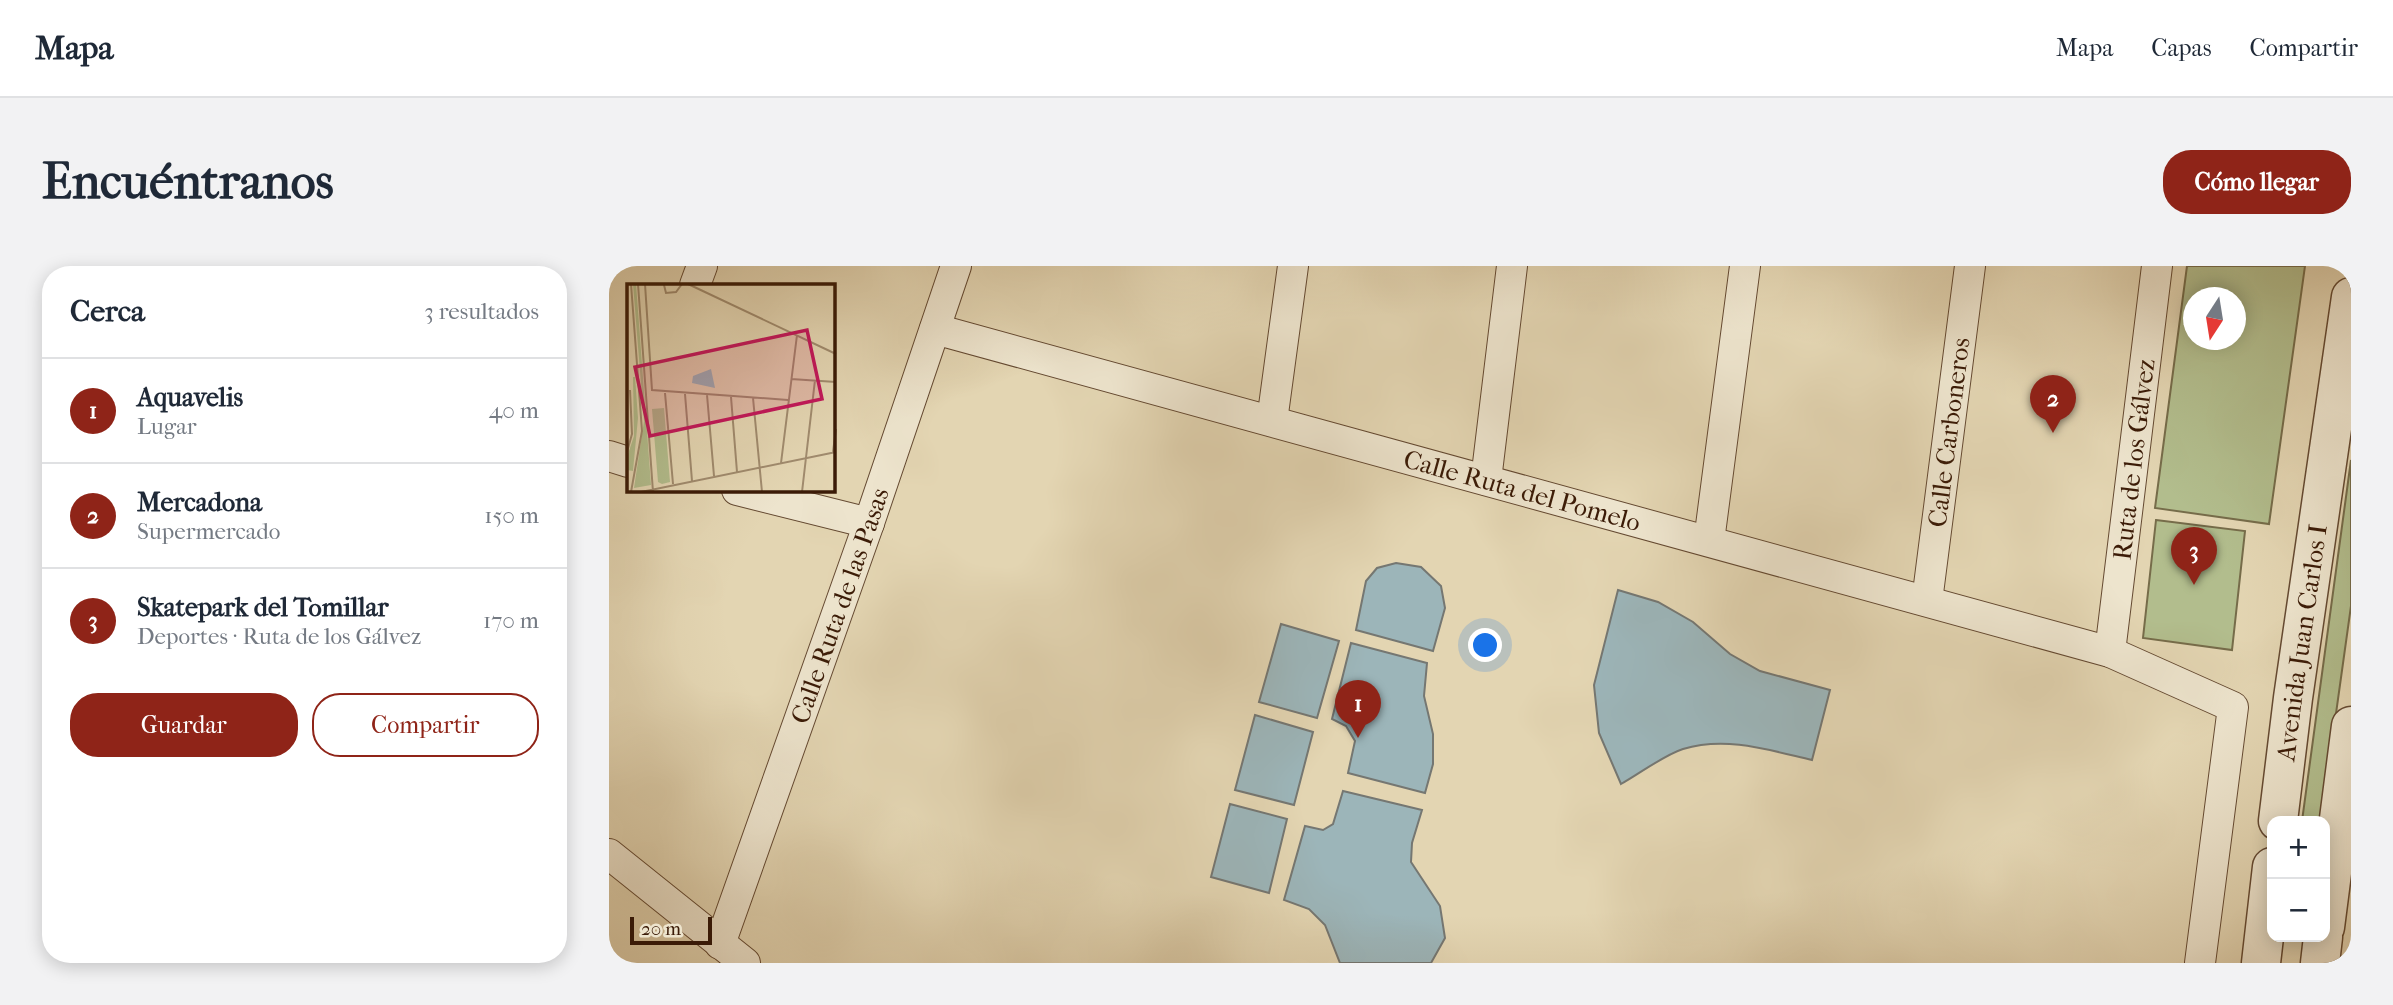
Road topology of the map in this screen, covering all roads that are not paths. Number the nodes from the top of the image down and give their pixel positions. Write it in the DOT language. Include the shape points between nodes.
graph roads {
  1 [pos="702,266"];
  2 [pos="956,266"];
  3 [pos="1293,266"];
  4 [pos="1512,266"];
  5 [pos="1745,266"];
  6 [pos="1970,266"];
  7 [pos="2157,266"];
  8 [pos="695,284"];
  9 [pos="2351,298"];
  10 [pos="935,329"];
  11 [pos="1272,421"];
  12 [pos="609,456"];
  13 [pos="627,462"];
  14 [pos="1486,480"];
  15 [pos="745,492"];
  16 [pos="869,523"];
  17 [pos="1709,541"];
  18 [pos="1927,601"];
  19 [pos="2110,652"];
  20 [pos="2351,726"];
  21 [pos="2279,816"];
  22 [pos="609,854"];
  23 [pos="2270,879"];
  24 [pos="2330,888"];
  25 [pos="2322,942"];
  26 [pos="720,944"];
  27 [pos="745,963"];
  28 [pos="2200,963"];
  29 [pos="2260,963"];
  30 [pos="2320,963"];
  1 -- 8 [label="street"];
  2 -- 10 [label="street, Calle Ruta de las Pasas"];
  3 -- 11 [label="street"];
  4 -- 14 [label="street"];
  5 -- 17 [label="street"];
  6 -- 18 [label="street, Calle Carboneros"];
  7 -- 19 [label="street, Ruta de los Gálvez"];
  9 -- 21 [label="street, Avenida Juan Carlos I"];
  10 -- 11 [label="street, Calle Ruta del Pomelo"];
  10 -- 16 [label="street, Calle Ruta de las Pasas"];
  11 -- 14 [label="street, Calle Ruta del Pomelo"];
  12 -- 13 [label="street"];
  14 -- 17 [label="street, Calle Ruta del Pomelo"];
  15 -- 16 [label="street"];
  16 -- 26 [label="street, Calle Ruta de las Pasas"];
  17 -- 18 [label="street, Calle Ruta del Pomelo"];
  18 -- 19 [label="street, Calle Ruta del Pomelo"];
  19 -- 28 [label="street, Calle Ruta del Pomelo" via="2233,707"];
  20 -- 24 [label="street"];
  22 -- 26 [label="street"];
  23 -- 29 [label="street"];
  25 -- 30 [label="street"];
  26 -- 27 [label="street"];
}
